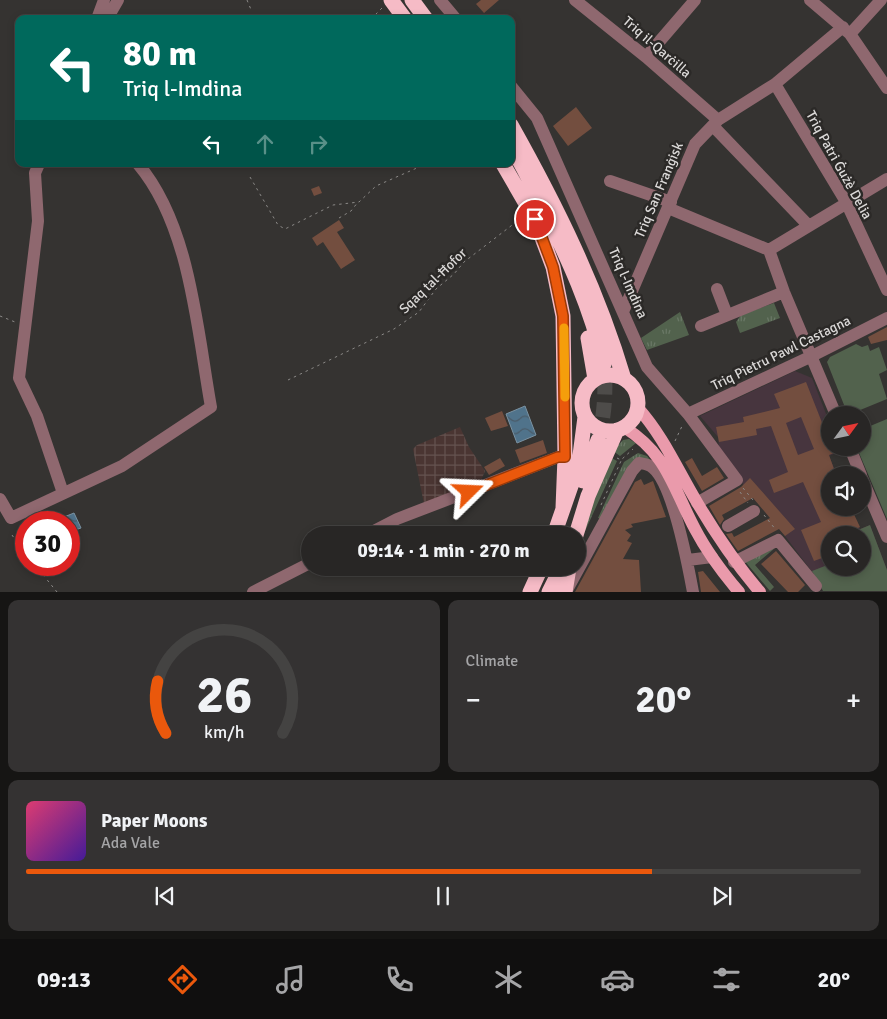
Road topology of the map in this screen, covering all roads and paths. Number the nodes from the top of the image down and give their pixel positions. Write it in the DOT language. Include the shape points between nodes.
graph roads {
  1 [pos="104,0"];
  2 [pos="118,0"];
  3 [pos="247,0"];
  4 [pos="391,0"];
  5 [pos="412,0"];
  6 [pos="440,0"];
  7 [pos="576,0"];
  8 [pos="695,0"];
  9 [pos="810,0"];
  10 [pos="881,0"];
  11 [pos="252,12"];
  12 [pos="98,15"];
  13 [pos="109,15"];
  14 [pos="375,15"];
  15 [pos="402,15"];
  16 [pos="423,15"];
  17 [pos="453,15"];
  18 [pos="846,30"];
  19 [pos="646,57"];
  20 [pos="775,84"];
  21 [pos="887,88"];
  22 [pos="515,91"];
  23 [pos="715,123"];
  24 [pos="515,132"];
  25 [pos="515,155"];
  26 [pos="38,167"];
  27 [pos="140,167"];
  28 [pos="419,167"];
  29 [pos="505,167"];
  30 [pos="250,177"];
  31 [pos="887,179"];
  32 [pos="610,181"];
  33 [pos="359,202"];
  34 [pos="846,202"];
  35 [pos="669,205"];
  36 [pos="533,215"];
  37 [pos="339,218"];
  38 [pos="808,225"];
  39 [pos="769,250"];
  40 [pos="717,289"];
  41 [pos="887,290"];
  42 [pos="784,292"];
  43 [pos="623,312"];
  44 [pos="727,315"];
  45 [pos="0,316"];
  46 [pos="887,318"];
  47 [pos="25,325"];
  48 [pos="701,326"];
  49 [pos="812,356"];
  50 [pos="604,364"];
  51 [pos="595,379"];
  52 [pos="288,380"];
  53 [pos="626,380"];
  54 [pos="832,406"];
  55 [pos="638,408"];
  56 [pos="688,414"];
  57 [pos="585,417"];
  58 [pos="620,429"];
  59 [pos="643,439"];
  60 [pos="598,440"];
  61 [pos="607,452"];
  62 [pos="565,457"];
  63 [pos="621,460"];
  64 [pos="735,482"];
  65 [pos="63,494"];
  66 [pos="0,499"];
  67 [pos="871,499"];
  68 [pos="697,503"];
  69 [pos="563,508"];
  70 [pos="754,511"];
  71 [pos="598,512"];
  72 [pos="385,526"];
  73 [pos="557,526"];
  74 [pos="567,526"];
  75 [pos="579,526"];
  76 [pos="721,529"];
  77 [pos="12,536"];
  78 [pos="887,537"];
  79 [pos="15,540"];
  80 [pos="712,557"];
  81 [pos="688,560"];
  82 [pos="734,562"];
  83 [pos="301,568"];
  84 [pos="44,576"];
  85 [pos="537,576"];
  86 [pos="546,576"];
  87 [pos="557,576"];
  88 [pos="568,576"];
  89 [pos="816,586"];
  90 [pos="57,592"];
  91 [pos="253,592"];
  92 [pos="530,592"];
  93 [pos="538,592"];
  94 [pos="549,592"];
  95 [pos="565,592"];
  96 [pos="693,592"];
  97 [pos="739,592"];
  98 [pos="760,592"];
  1 -- 12 [label="street"];
  2 -- 13 [label="street"];
  3 -- 11 [label="path"];
  4 -- 14 [label="path"];
  4 -- 15 [label="highway"];
  5 -- 16 [label="highway"];
  6 -- 17 [label="street"];
  7 -- 19 [label="street, Triq il-Qarċilla"];
  8 -- 19 [label="street"];
  9 -- 18 [label="street"];
  10 -- 18 [label="street, Triq San Franġisk"];
  18 -- 20 [label="street, Triq San Franġisk"];
  18 -- 21 [label="street"];
  19 -- 23 [label="street, Triq il-Qarċilla"];
  20 -- 23 [label="street, Triq San Franġisk"];
  20 -- 34 [label="street, Triq Patri Ġużè Delia"];
  22 -- 43 [label="street, Triq l-Imdina" via="537,118"];
  23 -- 35 [label="street, Triq San Franġisk" via="695,144"];
  23 -- 38 [label="street, Triq il-Qarċilla"];
  24 -- 53 [label="highway" via="584,265"];
  25 -- 50 [label="highway" via="579,285 597,332"];
  26 -- 47 [label="street" via="35,173 38,221"];
  27 -- 65 [label="street" via="164,204 177,235 211,407 122,466"];
  28 -- 33 [label="path" via="376,186"];
  29 -- 36 [label="highway"];
  30 -- 33 [label="path" via="278,225 285,229 333,205"];
  31 -- 34 [label="street"];
  32 -- 35 [label="street"];
  33 -- 37 [label="path"];
  34 -- 38 [label="street"];
  34 -- 41 [label="street, Triq Patri Ġużè Delia"];
  35 -- 39 [label="street"];
  35 -- 43 [label="street, Triq San Franġisk"];
  36 -- 51 [label="highway" via="559,265 586,331"];
  36 -- 52 [label="path, Sqaq tal-Ħofor" via="464,262 436,289 419,312 394,329"];
  36 -- 62 [label="highway" via="553,267 563,316"];
  38 -- 39 [label="street"];
  39 -- 42 [label="street"];
  40 -- 44 [label="street"];
  42 -- 44 [label="street"];
  42 -- 49 [label="street"];
  43 -- 56 [label="street, Triq l-Imdina" via="647,367"];
  44 -- 48 [label="street"];
  45 -- 47 [label="path"];
  46 -- 49 [label="street, Triq Pietru Pawl Castagna"];
  47 -- 65 [label="street" via="20,384 37,416"];
  49 -- 54 [label="street"];
  49 -- 56 [label="street, Triq Pietru Pawl Castagna"];
  51 -- 53 [label="highway" via="614,375"];
  51 -- 57 [label="highway" via="582,396"];
  53 -- 55 [label="highway" via="636,394"];
  55 -- 58 [label="highway" via="635,416"];
  55 -- 68 [label="main road" via="672,454"];
  56 -- 64 [label="street, Triq l-Imdina"];
  57 -- 58 [label="highway" via="602,430"];
  57 -- 69 [label="highway" via="579,463"];
  58 -- 59 [label="main road"];
  58 -- 61 [label="highway"];
  59 -- 63 [label="path"];
  59 -- 80 [label="main road" via="660,458"];
  60 -- 74 [label="highway"];
  61 -- 63 [label="path"];
  61 -- 75 [label="highway"];
  62 -- 69 [label="highway"];
  62 -- 72 [label="street" via="558,457"];
  63 -- 71 [label="path"];
  64 -- 68 [label="street"];
  64 -- 70 [label="path"];
  65 -- 66 [label="street" via="11,518"];
  67 -- 78 [label="street"];
  68 -- 76 [label="main road"];
  69 -- 73 [label="highway"];
  70 -- 76 [label="street"];
  76 -- 82 [label="main road"];
  77 -- 79 [label="path"];
  80 -- 81 [label="street"];
  80 -- 97 [label="main road"];
  81 -- 95 [label="street" via="672,504 655,469 639,464 632,471"];
  81 -- 96 [label="street"];
  82 -- 89 [label="street" via="778,540"];
  82 -- 98 [label="main road"];
  83 -- 91 [label="street"];
  84 -- 90 [label="path"];
  85 -- 92 [label="highway"];
  86 -- 93 [label="highway"];
  87 -- 94 [label="highway"];
  88 -- 95 [label="highway"];
}
